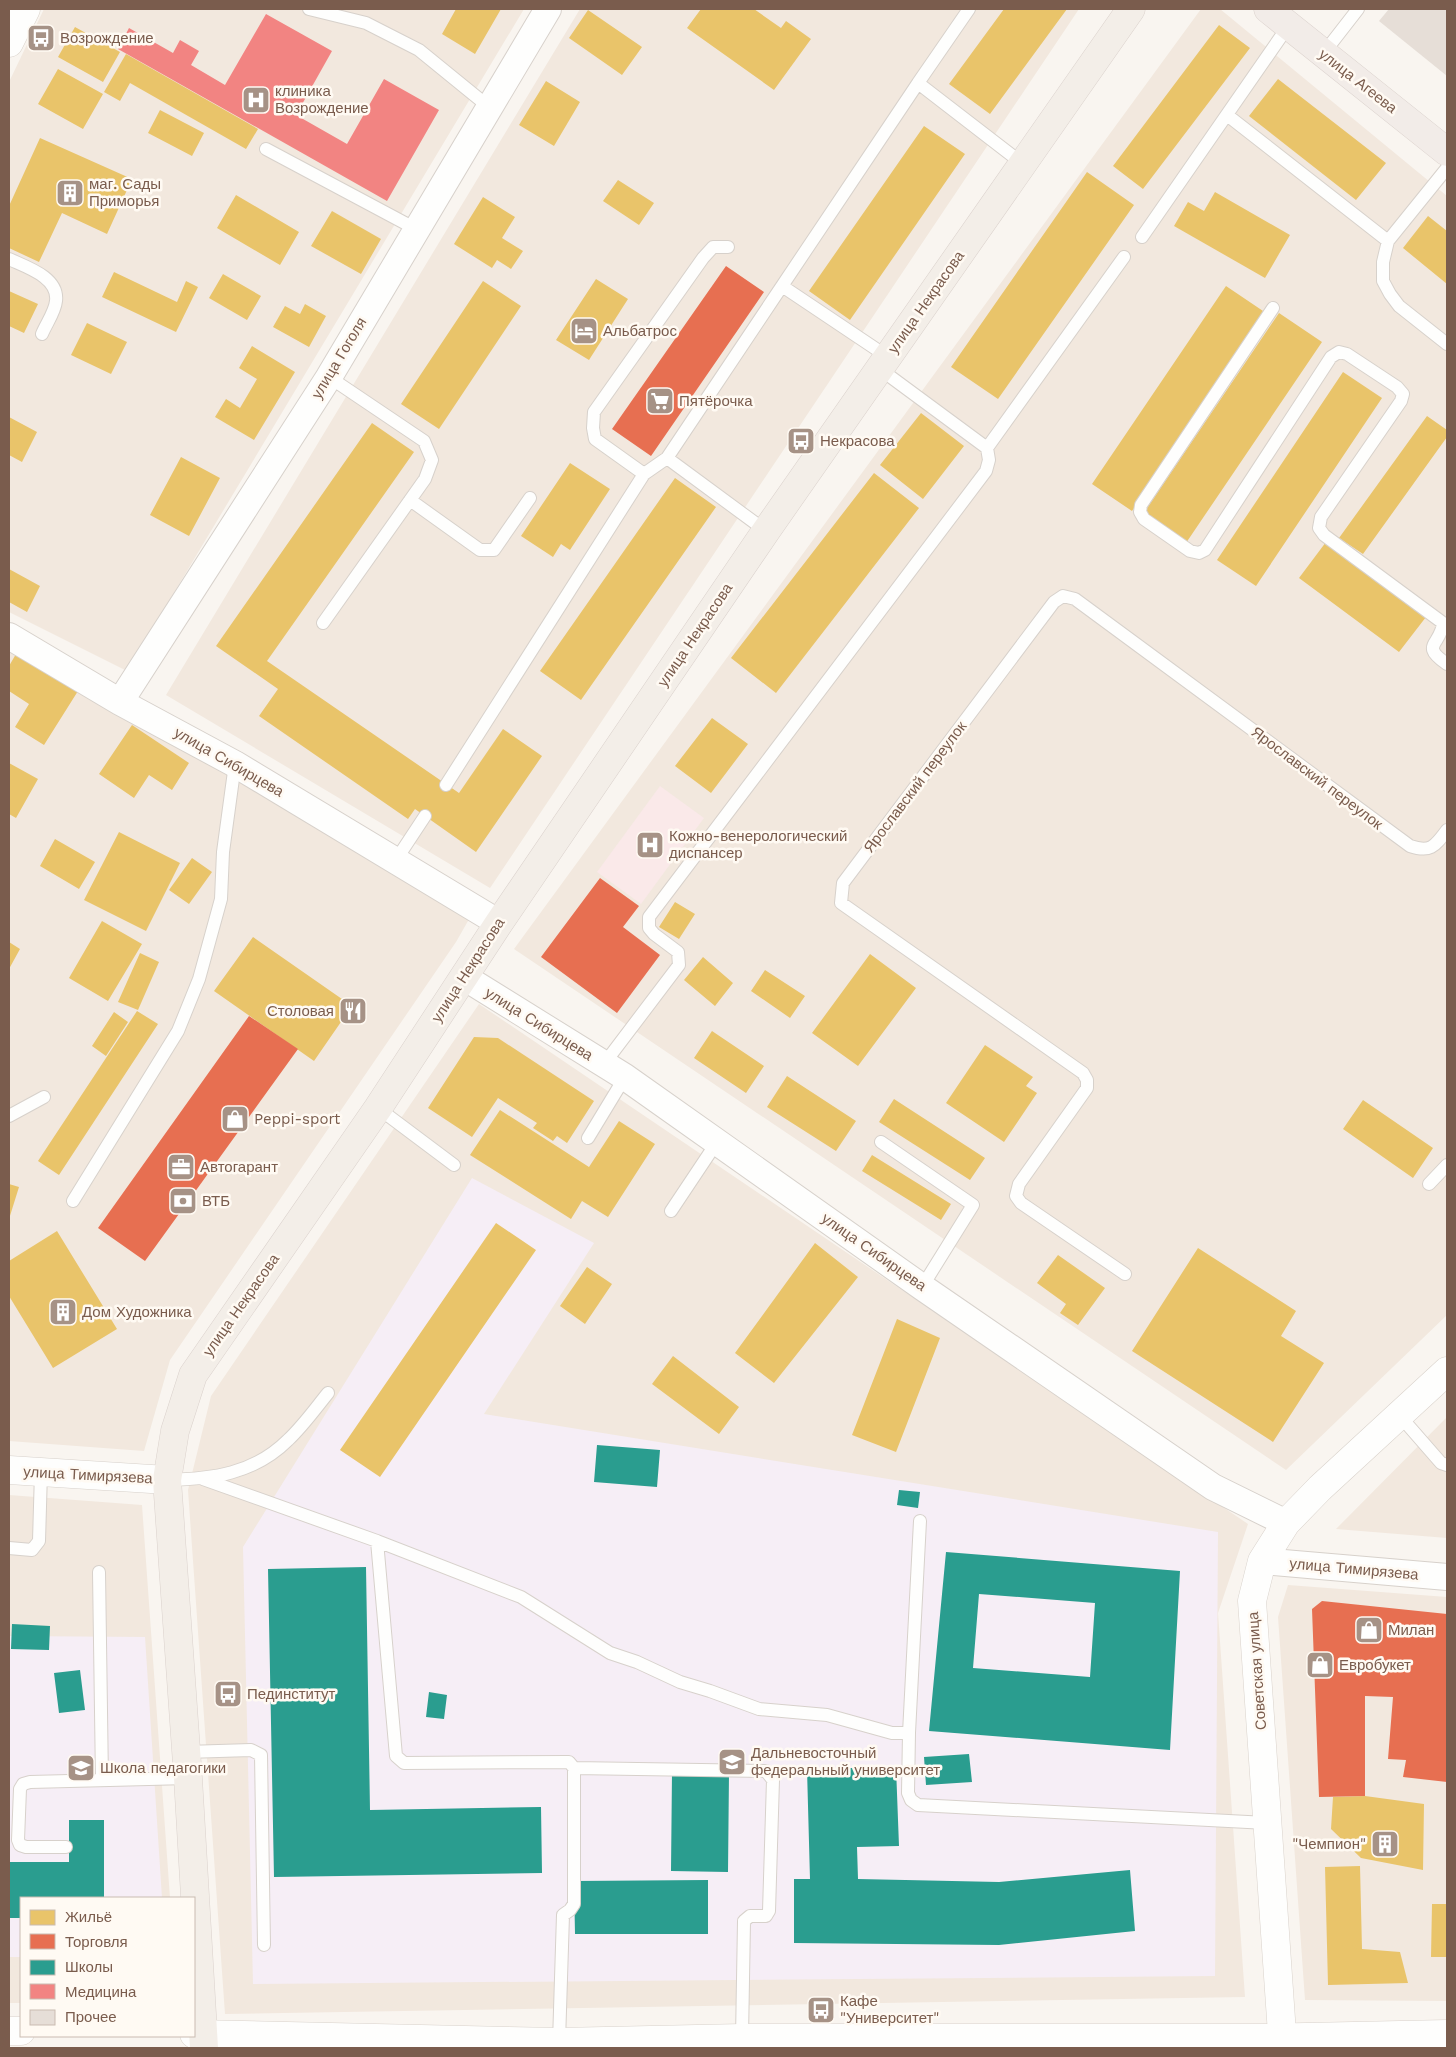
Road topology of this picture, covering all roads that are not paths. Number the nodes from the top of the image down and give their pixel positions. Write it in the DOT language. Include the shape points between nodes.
graph roads {
  1 [pos="26,9"];
  2 [pos="309,9"];
  3 [pos="548,9"];
  4 [pos="969,9"];
  5 [pos="1132,9"];
  6 [pos="1358,9"];
  7 [pos="1279,17"];
  8 [pos="9,43"];
  9 [pos="1323,54"];
  10 [pos="918,83"];
  11 [pos="489,107"];
  12 [pos="1227,116"];
  13 [pos="266,148"];
  14 [pos="1447,152"];
  15 [pos="1023,164"];
  16 [pos="1447,168"];
  17 [pos="416,229"];
  18 [pos="1142,237"];
  19 [pos="1388,241"];
  20 [pos="728,247"];
  21 [pos="1124,257"];
  22 [pos="9,259"];
  23 [pos="782,286"];
  24 [pos="1273,308"];
  25 [pos="42,334"];
  26 [pos="1447,344"];
  27 [pos="884,363"];
  28 [pos="329,377"];
  29 [pos="987,448"];
  30 [pos="667,458"];
  31 [pos="644,474"];
  32 [pos="530,498"];
  33 [pos="410,500"];
  34 [pos="766,531"];
  35 [pos="323,623"];
  36 [pos="9,636"];
  37 [pos="1447,664"];
  38 [pos="120,702"];
  39 [pos="236,764"];
  40 [pos="446,785"];
  41 [pos="425,816"];
  42 [pos="1447,830"];
  43 [pos="396,860"];
  44 [pos="498,923"];
  45 [pos="464,977"];
  46 [pos="614,1071"];
  47 [pos="44,1097"];
  48 [pos="378,1108"];
  49 [pos="9,1116"];
  50 [pos="588,1138"];
  51 [pos="717,1142"];
  52 [pos="881,1142"];
  53 [pos="454,1165"];
  54 [pos="1447,1165"];
  55 [pos="1430,1184"];
  56 [pos="73,1201"];
  57 [pos="671,1211"];
  58 [pos="1125,1274"];
  59 [pos="922,1286"];
  60 [pos="1447,1371"];
  61 [pos="328,1393"];
  62 [pos="1400,1416"];
  63 [pos="1447,1465"];
  64 [pos="9,1470"];
  65 [pos="41,1472"];
  66 [pos="203,1479"];
  67 [pos="167,1480"];
  68 [pos="920,1521"];
  69 [pos="1286,1523"];
  70 [pos="376,1541"];
  71 [pos="9,1548"];
  72 [pos="1262,1561"];
  73 [pos="99,1572"];
  74 [pos="1447,1577"];
  75 [pos="909,1733"];
  76 [pos="187,1765"];
  77 [pos="574,1768"];
  78 [pos="102,1780"];
  79 [pos="1267,1823"];
  80 [pos="66,1847"];
  81 [pos="193,1897"];
  82 [pos="195,1934"];
  83 [pos="264,1945"];
  84 [pos="1447,2034"];
  85 [pos="742,2038"];
  86 [pos="200,2039"];
  87 [pos="1283,2043"];
  88 [pos="545,2044"];
  1 -- 8 [label="main road"];
  2 -- 11 [label="lane" via="366,23 419,50"];
  3 -- 11 [label="street, улица Гоголя"];
  4 -- 10 [label="lane"];
  5 -- 15 [label="main road, улица Некрасова"];
  6 -- 9 [label="lane"];
  7 -- 9 [label="highway, улица Агеева"];
  7 -- 12 [label="lane"];
  9 -- 14 [label="highway, улица Агеева"];
  10 -- 15 [label="lane"];
  10 -- 23 [label="lane"];
  11 -- 17 [label="street, улица Гоголя"];
  12 -- 18 [label="lane"];
  12 -- 19 [label="lane"];
  13 -- 17 [label="lane"];
  15 -- 27 [label="main road, улица Некрасова"];
  16 -- 19 [label="lane"];
  17 -- 28 [label="street, улица Гоголя"];
  19 -- 26 [label="lane" via="1383,281 1390,294 1399,306"];
  20 -- 31 [label="lane" via="713,247 703,258 594,412 595,439"];
  21 -- 29 [label="lane"];
  22 -- 25 [label="lane" via="37,273 55,290 56,302"];
  23 -- 27 [label="lane"];
  23 -- 30 [label="lane"];
  24 -- 37 [label="lane" via="1141,505 1140,512 1144,519 1190,551 1199,553 1205,550 1331,357 1339,352 1347,354 1397,386 1403,394 1321,517 1319,528 1324,535 1443,623 1432,648 1435,656"];
  27 -- 29 [label="lane"];
  27 -- 34 [label="main road, улица Некрасова"];
  28 -- 33 [label="lane" via="424,441 432,460 425,479"];
  28 -- 38 [label="street, улица Гоголя"];
  29 -- 46 [label="lane" via="989,460 986,471 650,917 649,928 678,952 678,964"];
  30 -- 31 [label="lane"];
  30 -- 34 [label="lane"];
  31 -- 40 [label="lane"];
  32 -- 33 [label="lane" via="494,550 480,550"];
  33 -- 35 [label="lane"];
  34 -- 44 [label="main road, улица Некрасова"];
  36 -- 38 [label="street, улица Сибирцева"];
  38 -- 39 [label="street, улица Сибирцева"];
  39 -- 43 [label="street, улица Сибирцева"];
  39 -- 56 [label="lane" via="223,852 221,898 190,1004 178,1031"];
  41 -- 43 [label="lane"];
  42 -- 58 [label="lane, Ярославский переулок" via="1436,846 1422,850 1410,846 1075,599 1063,596 1054,602 843,883 841,903 1083,1073 1087,1088 1018,1184 1016,1196"];
  43 -- 44 [label="street, улица Сибирцева"];
  44 -- 45 [label="main road, улица Некрасова"];
  45 -- 46 [label="street, улица Сибирцева"];
  45 -- 48 [label="main road, улица Некрасова"];
  46 -- 50 [label="lane"];
  46 -- 51 [label="street, улица Сибирцева"];
  47 -- 49 [label="lane"];
  48 -- 53 [label="lane"];
  48 -- 67 [label="main road, улица Некрасова" via="193,1375 175,1431"];
  51 -- 57 [label="lane"];
  51 -- 59 [label="street, улица Сибирцева"];
  52 -- 59 [label="lane" via="973,1205"];
  54 -- 55 [label="lane"];
  59 -- 69 [label="street, улица Сибирцева" via="1213,1487"];
  60 -- 62 [label="main road, Советская улица"];
  61 -- 66 [label="lane" via="288,1440 263,1460 232,1473"];
  62 -- 63 [label="lane" via="1441,1463"];
  62 -- 69 [label="main road, Советская улица"];
  64 -- 65 [label="main road, улица Тимирязева"];
  65 -- 67 [label="main road, улица Тимирязева"];
  65 -- 71 [label="lane" via="39,1541 32,1550"];
  66 -- 67 [label="lane"];
  66 -- 70 [label="lane"];
  67 -- 76 [label="main road, улица Некрасова"];
  68 -- 75 [label="lane"];
  69 -- 72 [label="main road, Советская улица"];
  70 -- 75 [label="lane" via="521,1597 610,1653 680,1682 759,1709 827,1715 892,1733"];
  70 -- 77 [label="lane" via="396,1756 404,1763 569,1762"];
  72 -- 74 [label="street, улица Тимирязева"];
  72 -- 79 [label="main road, Советская улица" via="1252,1601"];
  73 -- 78 [label="lane"];
  75 -- 79 [label="lane" via="908,1793 918,1805"];
  76 -- 78 [label="lane"];
  76 -- 81 [label="main road, улица Некрасова"];
  76 -- 83 [label="lane" via="251,1750 261,1755"];
  77 -- 85 [label="lane" via="766,1771 773,1780 769,1911 766,1916 750,1916 744,1921"];
  77 -- 88 [label="lane" via="574,1904 564,1915"];
  78 -- 80 [label="lane" via="30,1782 20,1789 20,1844 26,1847"];
  79 -- 87 [label="main road, Советская улица"];
  82 -- 86 [label="main road, улица Некрасова"];
  84 -- 87 [label="main road"];
  85 -- 87 [label="main road"];
  85 -- 88 [label="main road"];
  86 -- 88 [label="main road"];
}
